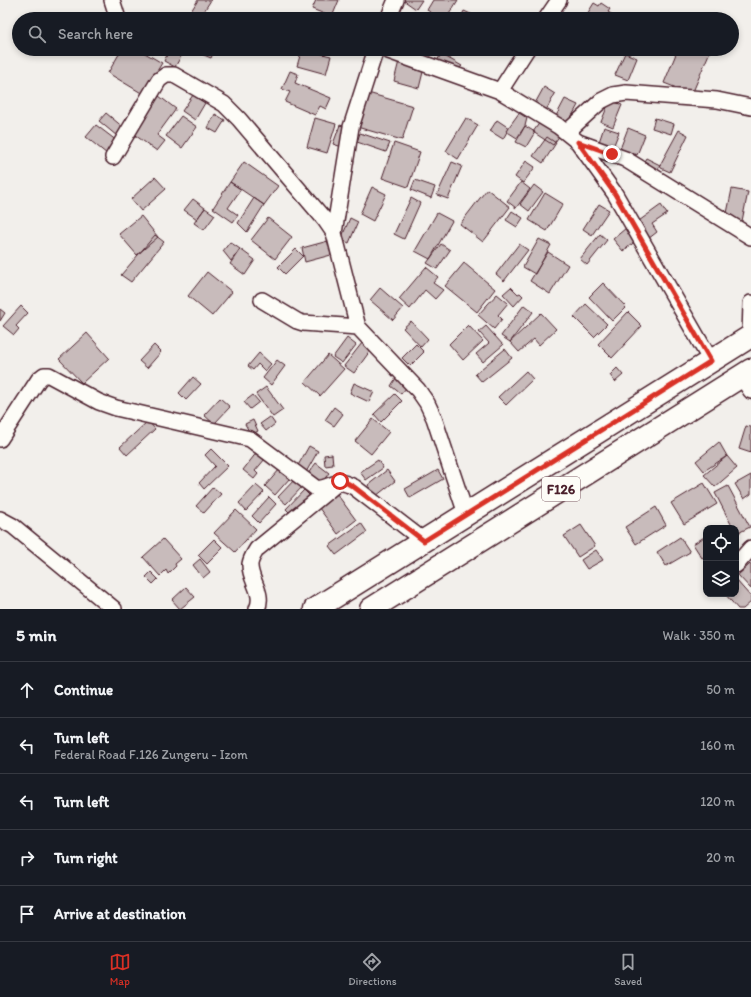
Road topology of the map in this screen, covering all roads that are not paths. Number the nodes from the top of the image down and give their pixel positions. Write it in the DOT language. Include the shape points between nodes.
graph roads {
  1 [pos="112,0"];
  2 [pos="558,0"];
  3 [pos="116,12"];
  4 [pos="550,12"];
  5 [pos="374,56"];
  6 [pos="402,56"];
  7 [pos="522,56"];
  8 [pos="500,91"];
  9 [pos="751,107"];
  10 [pos="573,137"];
  11 [pos="113,157"];
  12 [pos="334,233"];
  13 [pos="751,237"];
  14 [pos="262,300"];
  15 [pos="751,304"];
  16 [pos="358,327"];
  17 [pos="751,337"];
  18 [pos="711,361"];
  19 [pos="748,379"];
  20 [pos="0,439"];
  21 [pos="340,481"];
  22 [pos="466,514"];
  23 [pos="0,519"];
  24 [pos="424,541"];
  25 [pos="751,548"];
  26 [pos="739,562"];
  27 [pos="114,609"];
  28 [pos="257,609"];
  29 [pos="315,609"];
  30 [pos="371,609"];
  1 -- 3 [label="street"];
  2 -- 4 [label="street"];
  5 -- 12 [label="street" via="351,128"];
  6 -- 8 [label="street"];
  7 -- 8 [label="street"];
  8 -- 10 [label="street"];
  9 -- 10 [label="street" via="717,100 626,93 613,95 601,101"];
  10 -- 13 [label="street" via="625,159"];
  10 -- 18 [label="street" via="615,194"];
  11 -- 12 [label="street" via="159,80 166,75 174,75 224,104 326,220"];
  12 -- 16 [label="street"];
  14 -- 16 [label="street" via="303,323"];
  15 -- 17 [label="street"];
  16 -- 22 [label="street" via="418,390 427,404"];
  17 -- 18 [label="main road, F126"];
  18 -- 22 [label="main road, F126"];
  19 -- 30 [label="main road, F126"];
  20 -- 21 [label="street" via="39,379 49,375 98,402 116,408 250,439 317,489"];
  21 -- 24 [label="street" via="354,487"];
  21 -- 28 [label="street" via="257,549 250,564 260,598"];
  22 -- 24 [label="main road, F126"];
  23 -- 27 [label="street" via="13,526"];
  24 -- 29 [label="main road, F126"];
  25 -- 26 [label="street"];
}
